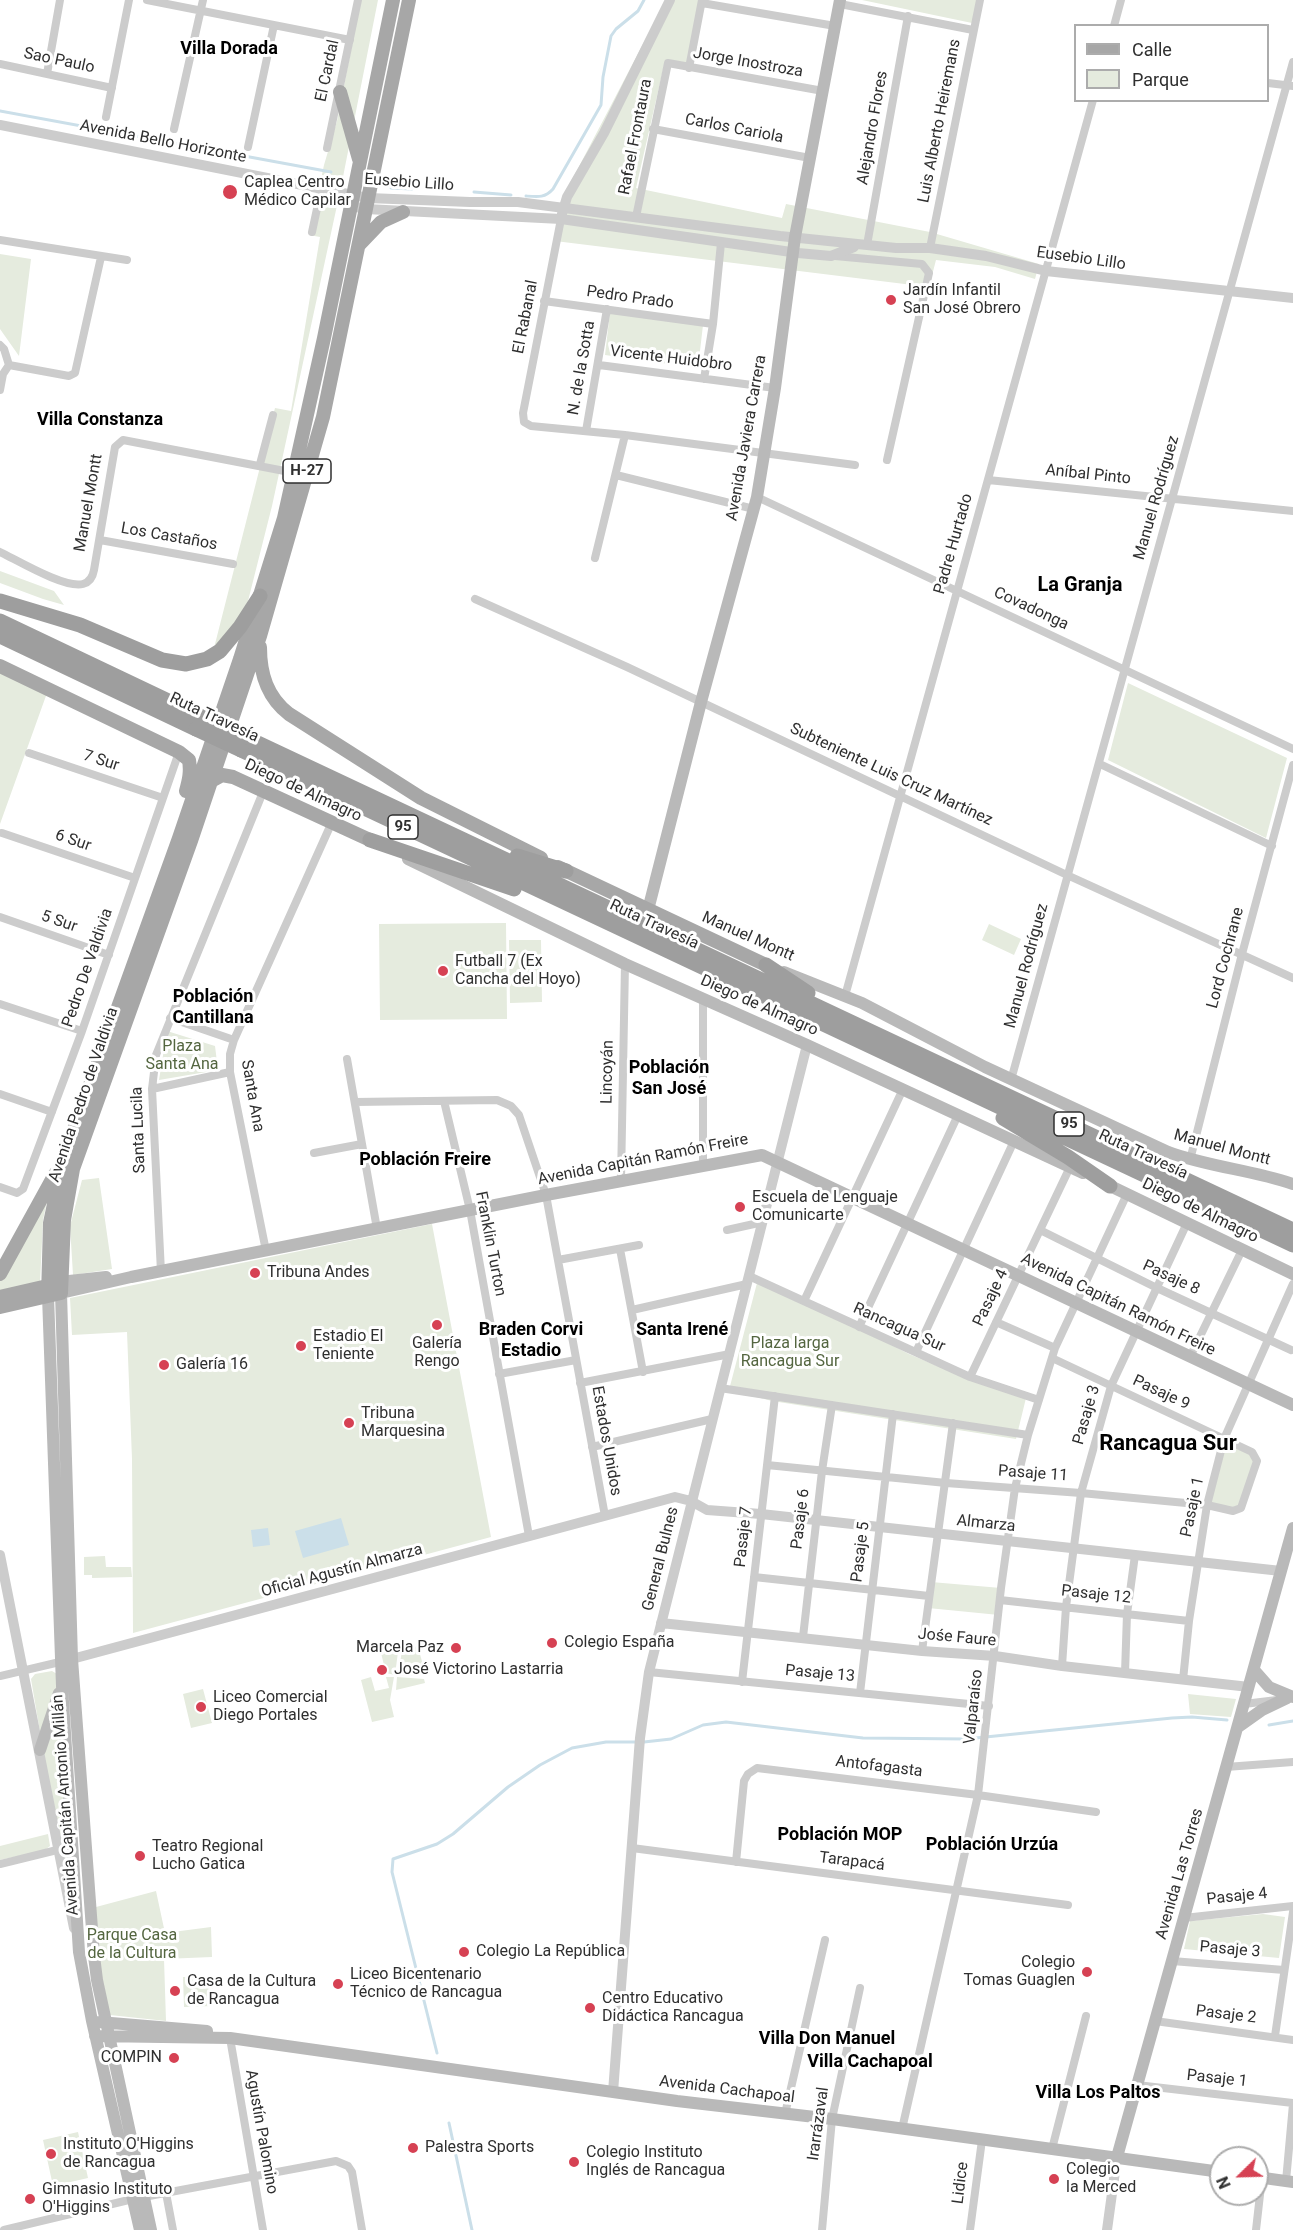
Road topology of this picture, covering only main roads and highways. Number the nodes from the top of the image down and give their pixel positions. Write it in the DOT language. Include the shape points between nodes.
graph roads {
  1 [pos="393,0"];
  2 [pos="409,0"];
  3 [pos="840,2"];
  4 [pos="339,92"];
  5 [pos="360,164"];
  6 [pos="360,202"];
  7 [pos="403,212"];
  8 [pos="358,247"];
  9 [pos="260,596"];
  10 [pos="0,601"];
  11 [pos="0,621"];
  12 [pos="0,636"];
  13 [pos="260,636"];
  14 [pos="0,666"];
  15 [pos="199,723"];
  16 [pos="221,735"];
  17 [pos="243,744"];
  18 [pos="211,781"];
  19 [pos="369,840"];
  20 [pos="464,840"];
  21 [pos="566,871"];
  22 [pos="158,898"];
  23 [pos="564,903"];
  24 [pos="648,910"];
  25 [pos="766,965"];
  26 [pos="845,1018"];
  27 [pos="961,1089"];
  28 [pos="64,1157"];
  29 [pos="1293,1184"];
  30 [pos="1110,1186"];
  31 [pos="1293,1230"];
  32 [pos="1293,1245"];
  33 [pos="0,1274"];
  34 [pos="1293,1274"];
  35 [pos="54,1289"];
  36 [pos="0,1297"];
  37 [pos="0,1307"];
  38 [pos="1293,1405"];
  39 [pos="1293,1528"];
  40 [pos="66,1660"];
  41 [pos="1254,1670"];
  42 [pos="62,1686"];
  43 [pos="1291,1698"];
  44 [pos="1238,1727"];
  45 [pos="40,1750"];
  46 [pos="92,2021"];
  47 [pos="108,2029"];
  48 [pos="95,2036"];
  49 [pos="1117,2157"];
  50 [pos="1209,2170"];
  51 [pos="1269,2178"];
  52 [pos="1289,2181"];
  53 [pos="138,2198"];
  54 [pos="140,2230"];
  55 [pos="151,2230"];
  1 -- 5 [label="main road, H-27"];
  2 -- 6 [label="main road, H-27"];
  3 -- 24 [label="main road, Avenida Javiera Carrera" via="795,237 755,503"];
  4 -- 5 [label="main road"];
  5 -- 6 [label="main road, H-27"];
  6 -- 8 [label="main road, H-27"];
  6 -- 9 [label="main road, H-27" via="284,518"];
  7 -- 8 [label="main road" via="381,222"];
  8 -- 13 [label="main road, H-27" via="323,417"];
  9 -- 10 [label="highway" via="226,645 207,659 186,664 162,660 80,625"];
  9 -- 16 [label="main road, H-27"];
  11 -- 15 [label="highway, Ruta Travesía / 95"];
  12 -- 15 [label="highway, Ruta Travesía / 95"];
  13 -- 16 [label="main road, H-27"];
  13 -- 21 [label="main road, Manuel Montt" via="265,682 273,699 289,714 421,798"];
  14 -- 22 [label="main road" via="189,760 190,778 168,844"];
  15 -- 17 [label="highway, Ruta Travesía / 95, bridge"];
  16 -- 18 [label="main road, Avenida Pedro de Valdivia"];
  16 -- 22 [label="main road, Avenida Pedro de Valdivia"];
  17 -- 20 [label="highway, Ruta Travesía / 95"];
  17 -- 23 [label="highway, Ruta Travesía / 95"];
  18 -- 19 [label="main road, Diego de Almagro" via="229,775"];
  18 -- 35 [label="main road, Avenida Pedro de Valdivia" via="74,1169"];
  19 -- 23 [label="highway"];
  19 -- 30 [label="main road, Diego de Almagro" via="625,964"];
  20 -- 21 [label="highway"];
  20 -- 26 [label="highway, Ruta Travesía / 95"];
  21 -- 24 [label="main road, Manuel Montt"];
  22 -- 28 [label="main road, Avenida Pedro de Valdivia"];
  23 -- 27 [label="highway, Ruta Travesía / 95"];
  24 -- 25 [label="main road, Manuel Montt"];
  25 -- 26 [label="highway"];
  25 -- 29 [label="main road, Manuel Montt" via="845,996 1132,1136 1190,1160"];
  26 -- 31 [label="highway, Ruta Travesía / 95"];
  27 -- 30 [label="highway"];
  27 -- 32 [label="highway, Ruta Travesía / 95"];
  28 -- 33 [label="main road, Avenida Pedro de Valdivia"];
  28 -- 35 [label="main road, Avenida Pedro de Valdivia" via="50,1223"];
  30 -- 34 [label="main road, Diego de Almagro"];
  35 -- 36 [label="main road, Avenida Capitán Ramón Freire"];
  35 -- 37 [label="main road, Avenida Capitán Ramón Freire"];
  35 -- 38 [label="main road, Avenida Capitán Ramón Freire" via="161,1272 758,1155"];
  35 -- 40 [label="main road, Avenida Pedro de Valdivia"];
  39 -- 41 [label="main road, Avenida Las Torres"];
  40 -- 42 [label="main road, Avenida Capitán Antonio Millán"];
  40 -- 47 [label="main road, Avenida Capitán Antonio Millán" via="94,1956"];
  41 -- 43 [label="main road" via="1269,1687"];
  41 -- 44 [label="main road, Avenida Las Torres"];
  42 -- 45 [label="main road"];
  42 -- 46 [label="main road, Avenida Capitán Antonio Millán" via="79,1952"];
  43 -- 44 [label="main road" via="1262,1710"];
  44 -- 49 [label="main road, Avenida Las Torres"];
  46 -- 47 [label="main road, Avenida Cachapoal"];
  46 -- 48 [label="main road, Avenida Capitán Antonio Millán"];
  47 -- 48 [label="main road, Avenida Cachapoal"];
  47 -- 49 [label="main road, Avenida Cachapoal" via="223,2033 230,2038 613,2092"];
  47 -- 53 [label="main road, Avenida Capitán Antonio Millán"];
  48 -- 53 [label="main road, Avenida Capitán Antonio Millán"];
  49 -- 50 [label="main road, Avenida Cachapoal"];
  51 -- 52 [label="main road"];
  53 -- 54 [label="main road, Avenida Capitán Antonio Millán"];
  53 -- 55 [label="main road, Avenida Capitán Antonio Millán"];
}
